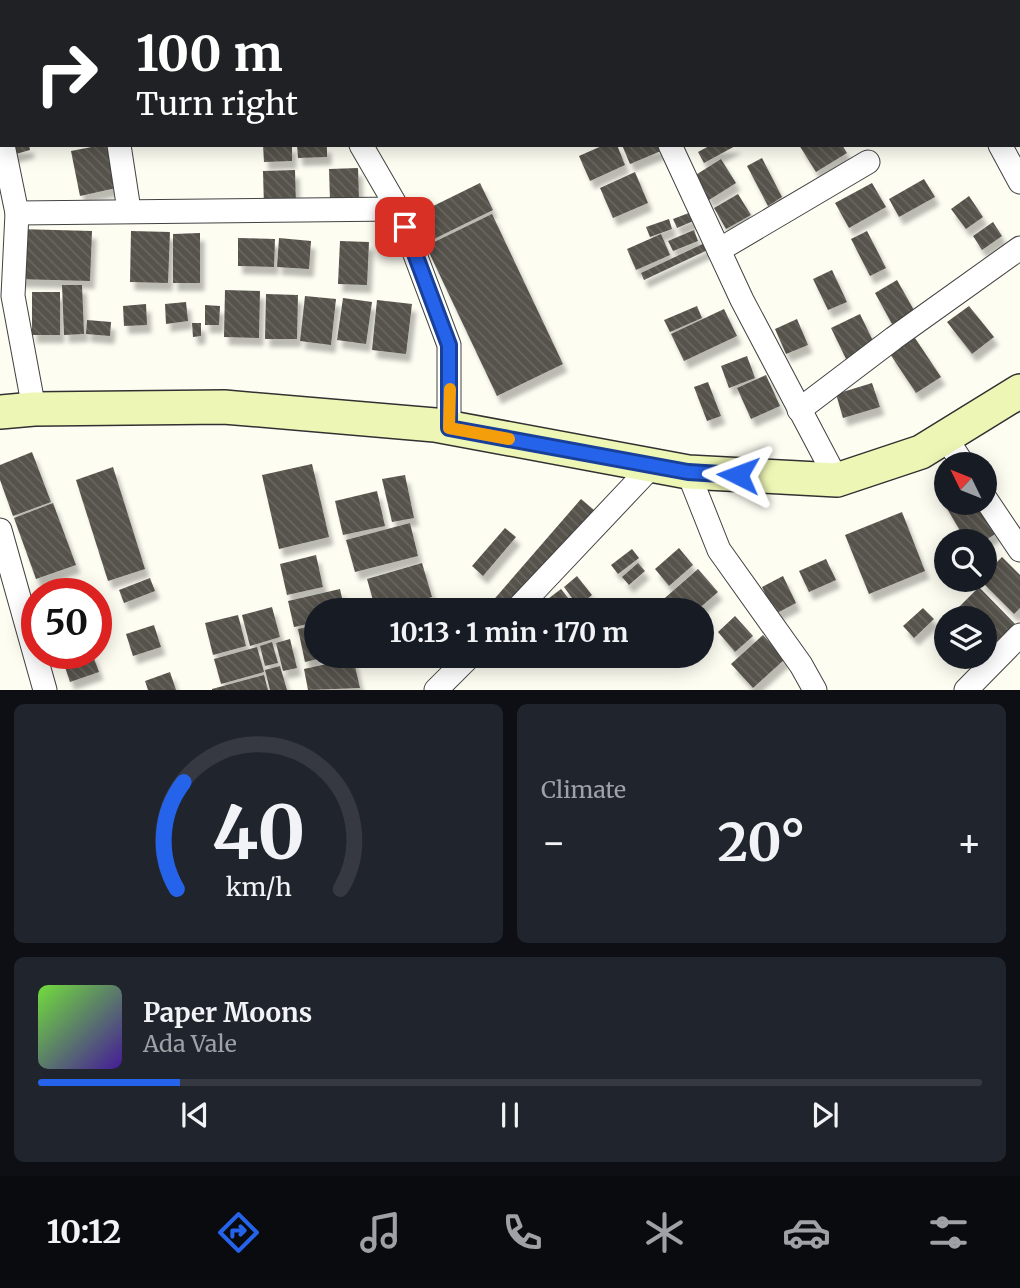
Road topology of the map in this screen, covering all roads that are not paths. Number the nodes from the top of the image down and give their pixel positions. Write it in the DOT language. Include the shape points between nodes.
graph roads {
  1 [pos="3,147"];
  2 [pos="119,147"];
  3 [pos="361,147"];
  4 [pos="671,147"];
  5 [pos="1001,147"];
  6 [pos="868,162"];
  7 [pos="1020,182"];
  8 [pos="398,209"];
  9 [pos="129,210"];
  10 [pos="18,213"];
  11 [pos="1020,248"];
  12 [pos="719,250"];
  13 [pos="1020,391"];
  14 [pos="34,409"];
  15 [pos="800,410"];
  16 [pos="0,412"];
  17 [pos="449,428"];
  18 [pos="954,451"];
  19 [pos="653,465"];
  20 [pos="688,472"];
  21 [pos="837,480"];
  22 [pos="996,515"];
  23 [pos="0,530"];
  24 [pos="1020,550"];
  25 [pos="8,591"];
  26 [pos="527,598"];
  27 [pos="1020,635"];
  28 [pos="458,668"];
  29 [pos="45,690"];
  30 [pos="436,690"];
  31 [pos="815,690"];
  32 [pos="966,690"];
  1 -- 10 [label="street"];
  2 -- 9 [label="street"];
  3 -- 8 [label="street"];
  4 -- 12 [label="street"];
  5 -- 7 [label="street"];
  6 -- 12 [label="street"];
  8 -- 9 [label="street"];
  8 -- 17 [label="street" via="449,345"];
  9 -- 10 [label="street"];
  10 -- 14 [label="street" via="13,296"];
  11 -- 15 [label="street"];
  12 -- 15 [label="street"];
  13 -- 18 [label="main road"];
  14 -- 16 [label="main road"];
  14 -- 17 [label="main road" via="224,407"];
  15 -- 21 [label="street"];
  17 -- 19 [label="main road"];
  18 -- 21 [label="main road" via="921,452"];
  19 -- 20 [label="main road"];
  19 -- 26 [label="street"];
  20 -- 21 [label="main road"];
  20 -- 31 [label="street" via="719,550"];
  22 -- 24 [label="street"];
  23 -- 25 [label="street"];
  25 -- 29 [label="street"];
  27 -- 32 [label="street"];
  28 -- 30 [label="street"];
}
